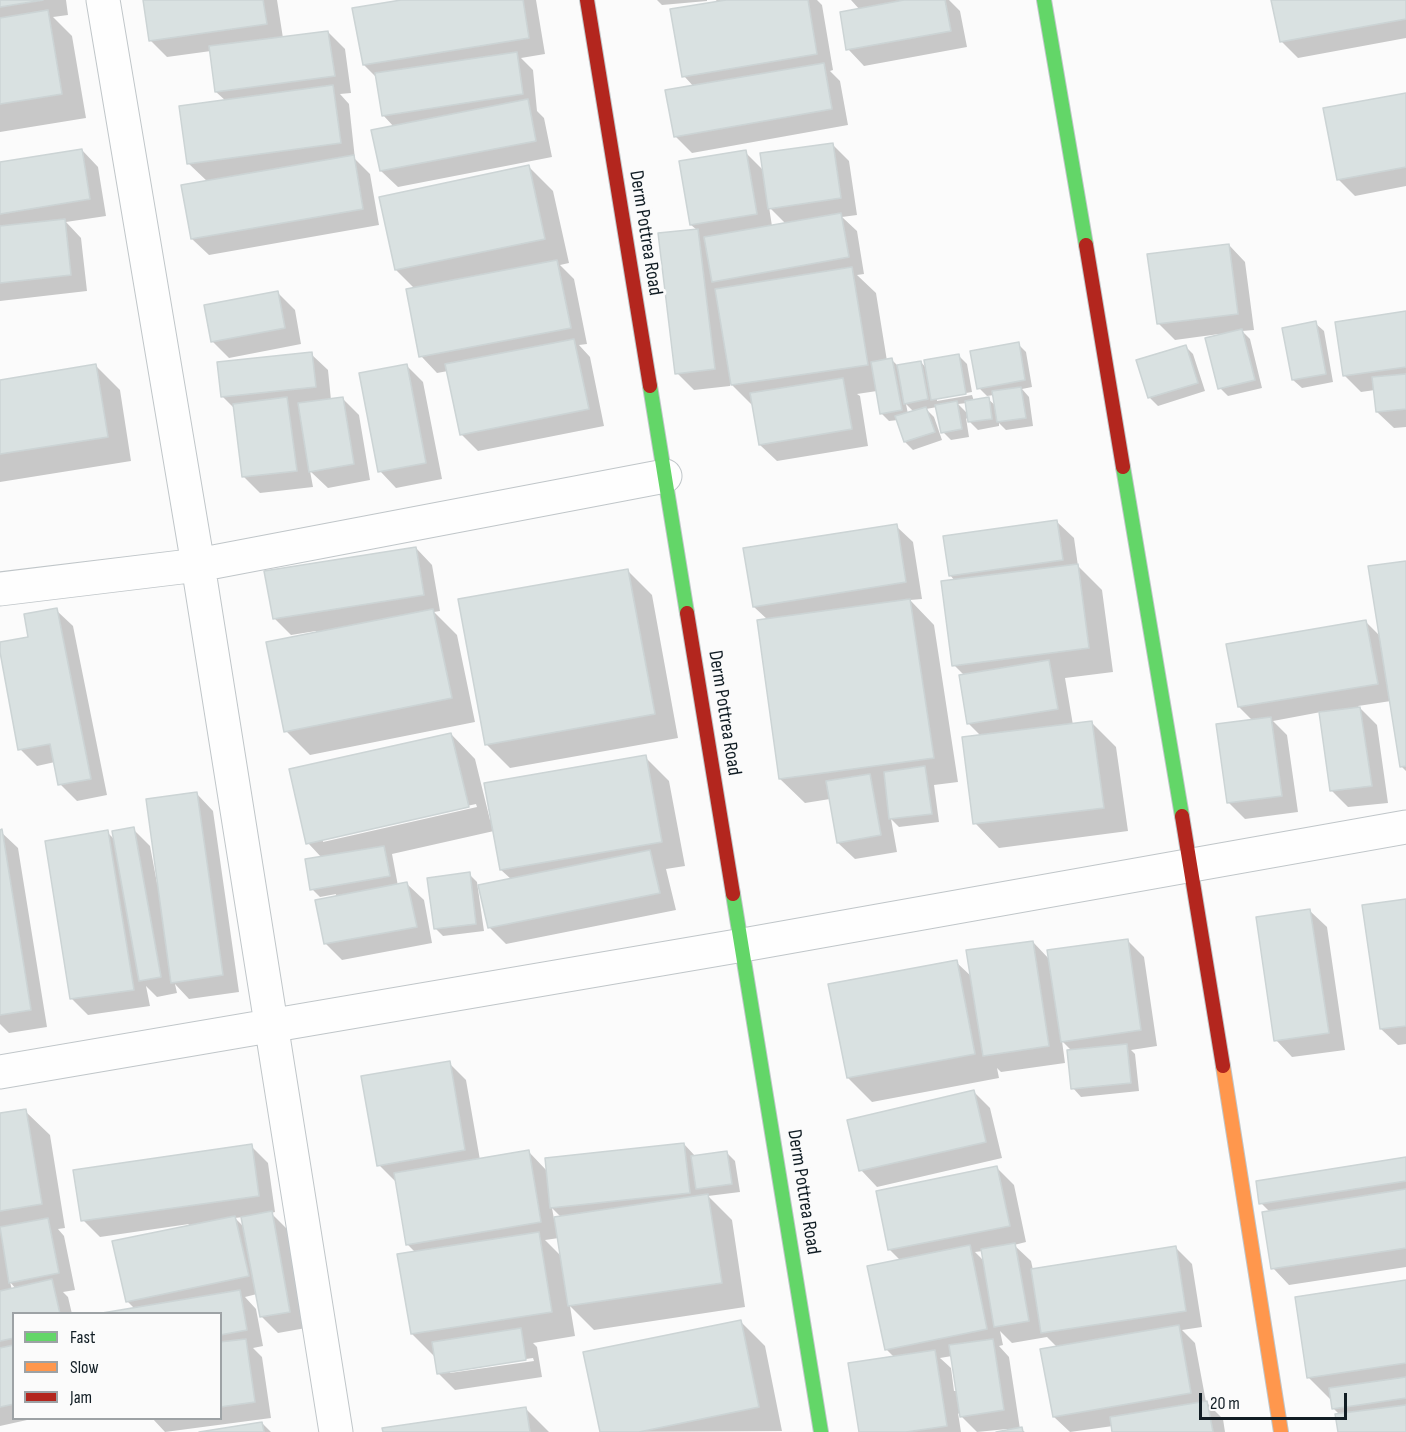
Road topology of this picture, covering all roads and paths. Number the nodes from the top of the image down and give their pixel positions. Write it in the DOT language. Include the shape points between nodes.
graph roads {
  1 [pos="103,0"];
  2 [pos="587,0"];
  3 [pos="1044,0"];
  4 [pos="665,476"];
  5 [pos="198,565"];
  6 [pos="0,589"];
  7 [pos="1406,827"];
  8 [pos="1191,867"];
  9 [pos="743,945"];
  10 [pos="272,1026"];
  11 [pos="0,1072"];
  12 [pos="336,1432"];
  13 [pos="821,1432"];
  14 [pos="1281,1432"];
  1 -- 5 [label="street"];
  2 -- 4 [label="street, Derm Pottrea Road"];
  3 -- 8 [label="street"];
  4 -- 5 [label="street"];
  4 -- 9 [label="street, Derm Pottrea Road"];
  5 -- 6 [label="street"];
  5 -- 10 [label="street"];
  7 -- 8 [label="street"];
  8 -- 9 [label="street"];
  8 -- 14 [label="street"];
  9 -- 10 [label="street"];
  9 -- 13 [label="street, Derm Pottrea Road"];
  10 -- 11 [label="street"];
  10 -- 12 [label="street"];
}
